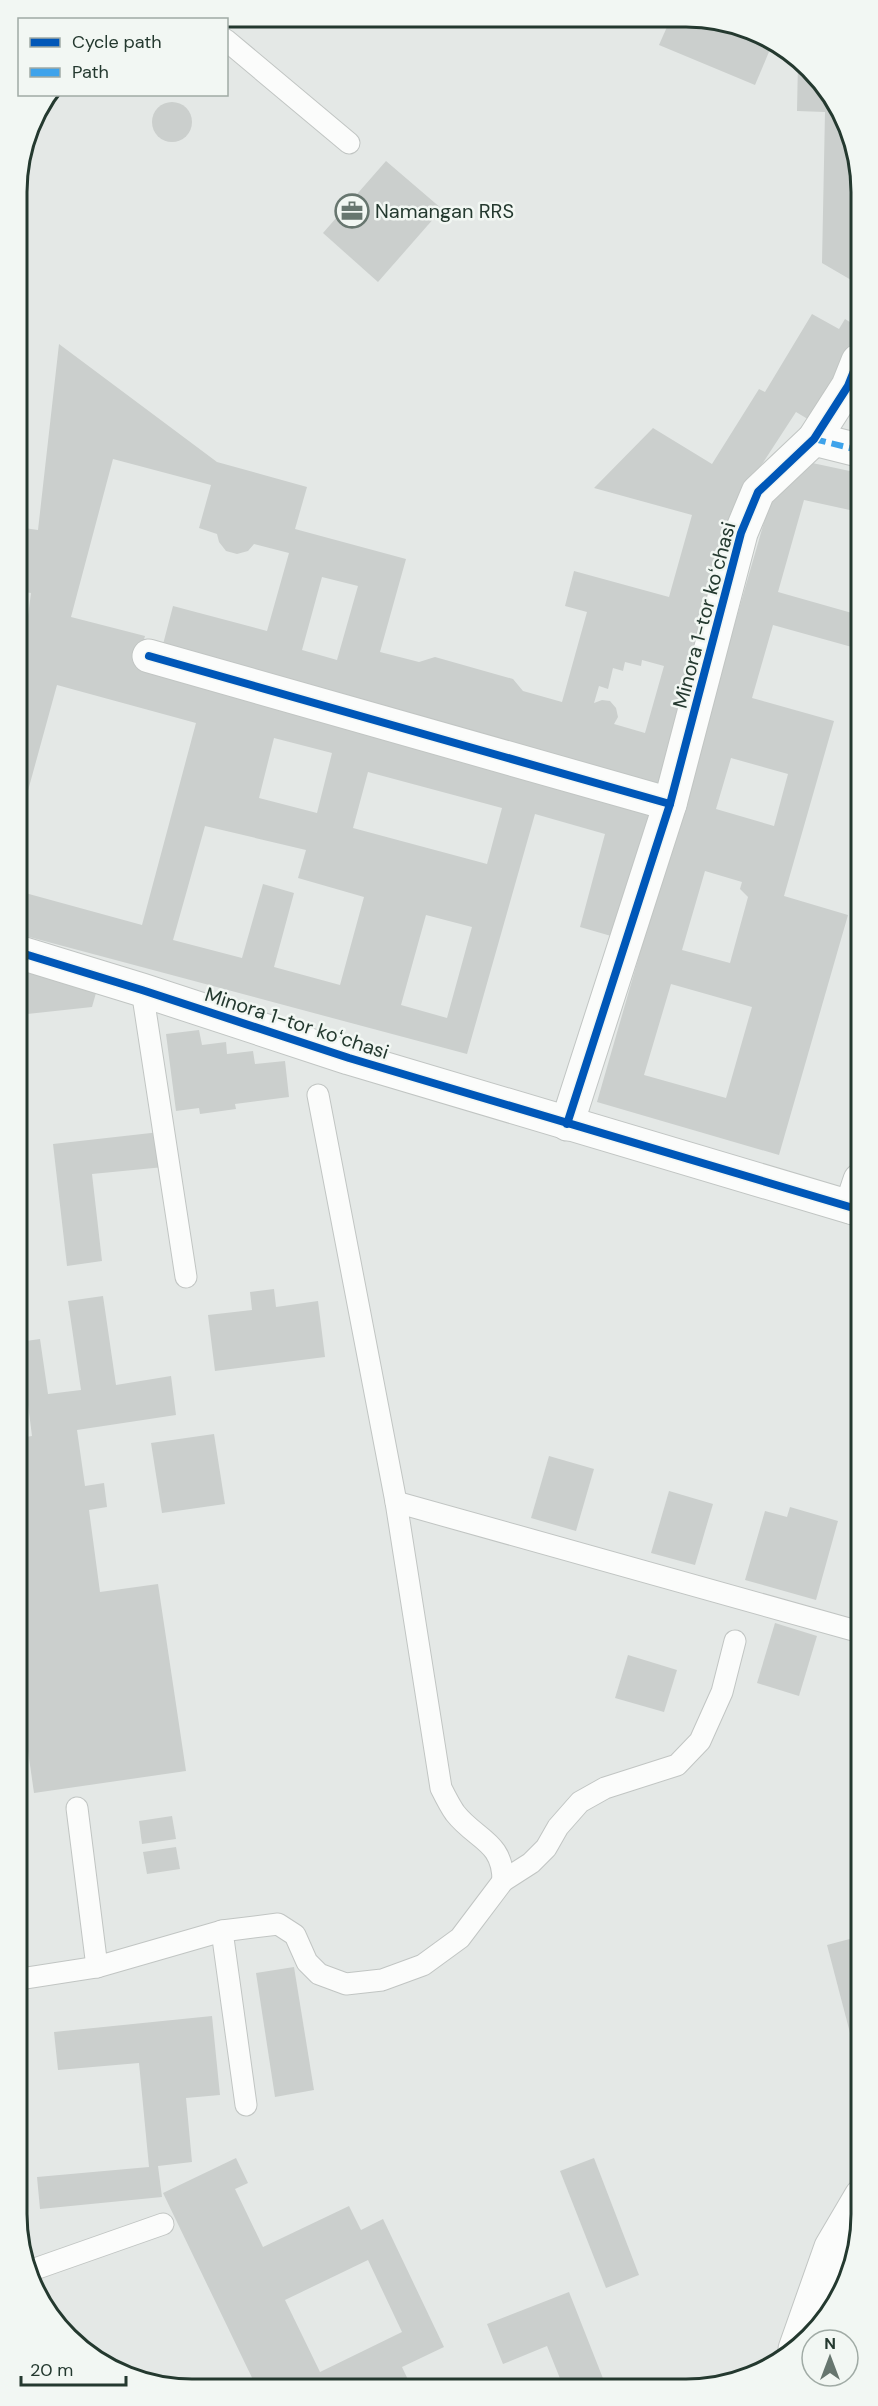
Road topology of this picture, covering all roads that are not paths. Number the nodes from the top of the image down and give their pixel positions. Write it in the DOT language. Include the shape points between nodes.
graph roads {
  1 [pos="228,42"];
  2 [pos="349,143"];
  3 [pos="851,378"];
  4 [pos="814,440"];
  5 [pos="851,448"];
  6 [pos="149,656"];
  7 [pos="670,804"];
  8 [pos="27,955"];
  9 [pos="142,990"];
  10 [pos="318,1095"];
  11 [pos="567,1124"];
  12 [pos="851,1197"];
  13 [pos="186,1276"];
  14 [pos="396,1502"];
  15 [pos="851,1629"];
  16 [pos="735,1641"];
  17 [pos="77,1808"];
  18 [pos="503,1881"];
  19 [pos="222,1931"];
  20 [pos="97,1967"];
  21 [pos="27,1978"];
  22 [pos="246,2105"];
  23 [pos="851,2213"];
  24 [pos="163,2224"];
  25 [pos="37,2268"];
  26 [pos="801,2332"];
  1 -- 2 [label="lane"];
  3 -- 4 [label="street, Minora 1-tor koʻchasi"];
  4 -- 5 [label="street"];
  4 -- 7 [label="street, Minora 1-tor koʻchasi" via="758,492 741,533"];
  6 -- 7 [label="street"];
  7 -- 11 [label="street, Minora 1-tor koʻchasi"];
  8 -- 9 [label="street, Minora 1-tor koʻchasi"];
  9 -- 11 [label="street, Minora 1-tor koʻchasi"];
  9 -- 13 [label="lane"];
  10 -- 14 [label="lane"];
  11 -- 12 [label="street, Minora 1-tor koʻchasi"];
  14 -- 15 [label="lane"];
  14 -- 18 [label="lane" via="441,1788 455,1813 492,1846 503,1866"];
  16 -- 18 [label="lane" via="722,1692 693,1749 677,1765 605,1788 580,1802 546,1848"];
  17 -- 20 [label="lane"];
  18 -- 19 [label="lane" via="460,1938 423,1965 382,1980 346,1984 319,1974 308,1962 295,1935 278,1924"];
  19 -- 20 [label="lane"];
  19 -- 22 [label="lane"];
  20 -- 21 [label="lane"];
  23 -- 26 [label="street" via="831,2247"];
  24 -- 25 [label="lane"];
}
